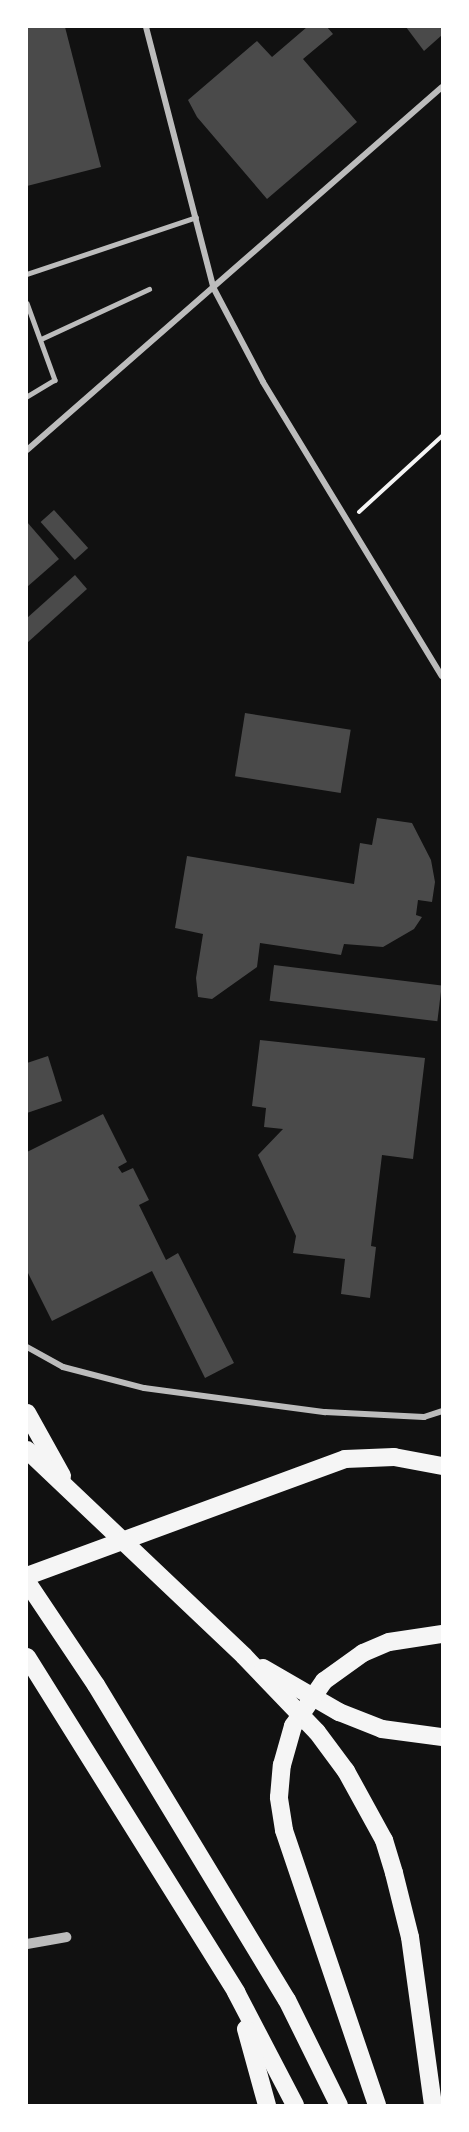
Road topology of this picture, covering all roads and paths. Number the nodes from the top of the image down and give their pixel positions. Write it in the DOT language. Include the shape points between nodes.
graph roads {
  1 [pos="146,27"];
  2 [pos="442,87"];
  3 [pos="196,217"];
  4 [pos="27,274"];
  5 [pos="213,287"];
  6 [pos="148,289"];
  7 [pos="27,303"];
  8 [pos="41,339"];
  9 [pos="27,397"];
  10 [pos="442,436"];
  11 [pos="27,450"];
  12 [pos="347,523"];
  13 [pos="442,676"];
  14 [pos="27,1347"];
  15 [pos="442,1412"];
  16 [pos="27,1413"];
  17 [pos="27,1449"];
  18 [pos="442,1466"];
  19 [pos="72,1493"];
  20 [pos="27,1576"];
  21 [pos="27,1582"];
  22 [pos="442,1634"];
  23 [pos="244,1656"];
  24 [pos="27,1657"];
  25 [pos="442,1731"];
  26 [pos="416,1736"];
  27 [pos="442,1737"];
  28 [pos="66,1937"];
  29 [pos="27,1944"];
  30 [pos="236,1992"];
  31 [pos="267,2105"];
  32 [pos="295,2105"];
  33 [pos="339,2105"];
  34 [pos="377,2105"];
  35 [pos="433,2105"];
  1 -- 3 [label="street"];
  2 -- 5 [label="street"];
  3 -- 4 [label="lane"];
  3 -- 5 [label="street"];
  5 -- 11 [label="street"];
  5 -- 12 [label="street" via="263,382"];
  6 -- 8 [label="lane"];
  7 -- 8 [label="lane"];
  8 -- 9 [label="lane" via="55,380"];
  10 -- 12 [label="path"];
  12 -- 13 [label="street"];
  14 -- 15 [label="street" via="63,1367 144,1388 325,1412 424,1417"];
  16 -- 19 [label="highway"];
  17 -- 19 [label="highway"];
  18 -- 20 [label="highway" via="394,1457 345,1459"];
  19 -- 23 [label="highway"];
  21 -- 33 [label="highway" via="96,1685 286,2000"];
  22 -- 34 [label="highway" via="389,1642 363,1653 324,1681 292,1726 285,1748 279,1797 284,1830"];
  23 -- 26 [label="highway" via="339,1713 382,1730"];
  23 -- 35 [label="highway" via="317,1732 362,1796 384,1840 410,1937"];
  24 -- 30 [label="highway"];
  25 -- 26 [label="highway"];
  26 -- 27 [label="highway"];
  28 -- 29 [label="street"];
  30 -- 31 [label="highway"];
  30 -- 32 [label="highway"];
}
